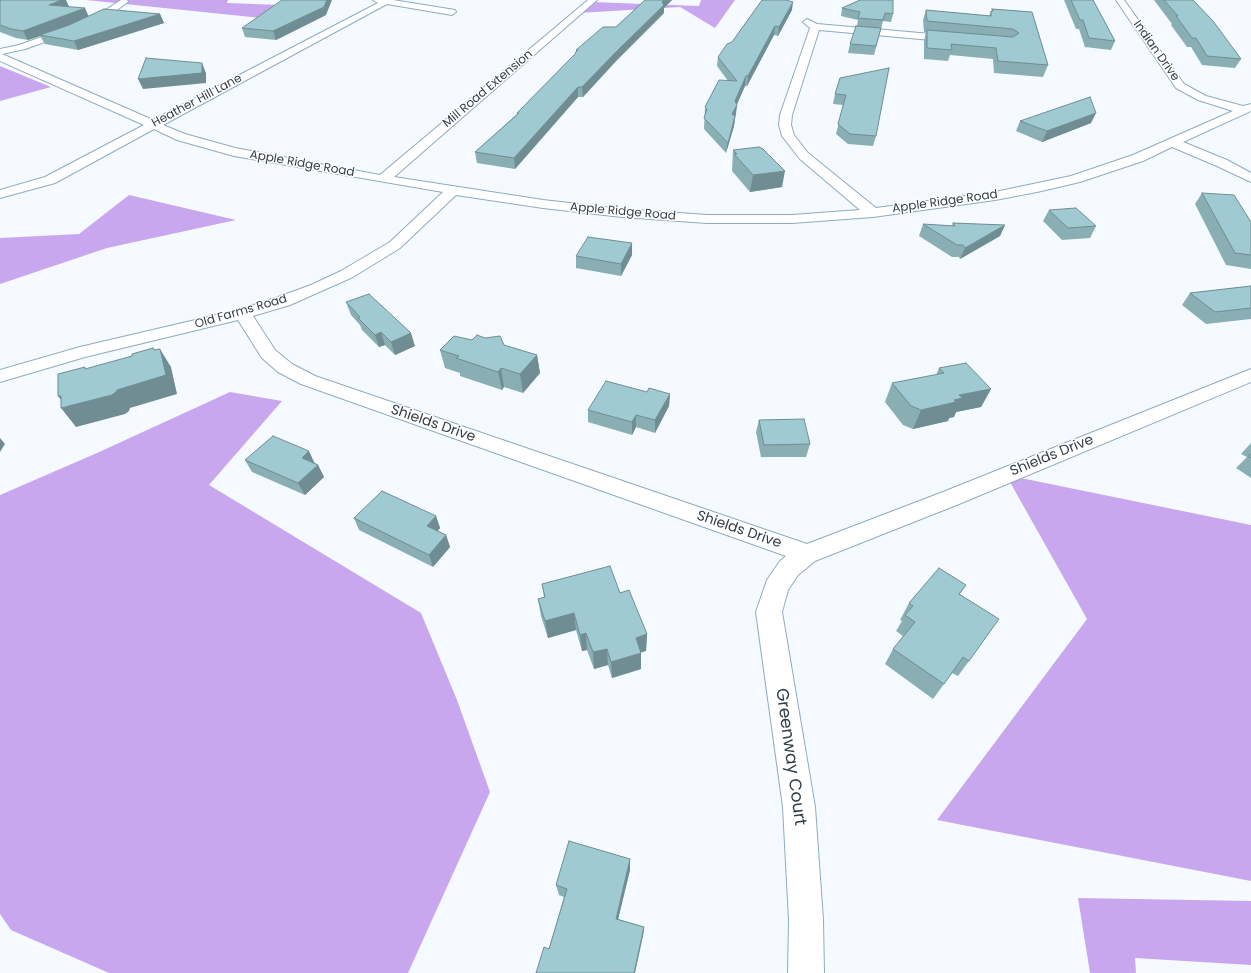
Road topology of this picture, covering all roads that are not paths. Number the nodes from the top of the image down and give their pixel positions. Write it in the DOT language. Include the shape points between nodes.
graph roads {
  1 [pos="384,0"];
  2 [pos="593,0"];
  3 [pos="1120,0"];
  4 [pos="124,2"];
  5 [pos="452,12"];
  6 [pos="962,40"];
  7 [pos="0,52"];
  8 [pos="0,57"];
  9 [pos="1247,109"];
  10 [pos="152,125"];
  11 [pos="1171,142"];
  12 [pos="1251,178"];
  13 [pos="383,179"];
  14 [pos="453,190"];
  15 [pos="2,194"];
  16 [pos="873,213"];
  17 [pos="243,314"];
  18 [pos="1251,375"];
  19 [pos="0,376"];
  20 [pos="806,554"];
  21 [pos="806,973"];
  1 -- 5 [label="street"];
  1 -- 10 [label="street, Heather Hill Lane"];
  2 -- 13 [label="street, Mill Road Extension"];
  3 -- 9 [label="street, Indian Drive" via="1180,86 1202,98"];
  4 -- 7 [label="street" via="104,15 70,30"];
  6 -- 16 [label="street" via="811,24 786,115 788,136 804,156"];
  8 -- 10 [label="street, Apple Ridge Road"];
  9 -- 11 [label="street, Apple Ridge Road"];
  10 -- 13 [label="street, Apple Ridge Road" via="181,137 234,152"];
  10 -- 15 [label="street, Heather Hill Lane" via="50,180"];
  11 -- 12 [label="street"];
  11 -- 16 [label="street, Apple Ridge Road" via="1109,169 1045,186 995,196"];
  13 -- 14 [label="street, Apple Ridge Road"];
  14 -- 16 [label="street, Apple Ridge Road" via="543,204 664,217 750,219"];
  14 -- 17 [label="street, Old Farms Road" via="404,238 373,260 317,288"];
  17 -- 19 [label="street, Old Farms Road" via="80,353"];
  17 -- 20 [label="street, Shields Drive" via="268,354 285,368 308,380"];
  18 -- 20 [label="street, Shields Drive" via="951,498"];
  20 -- 21 [label="street, Greenway Court" via="789,568 776,587 769,612 799,807 806,920"];
}
